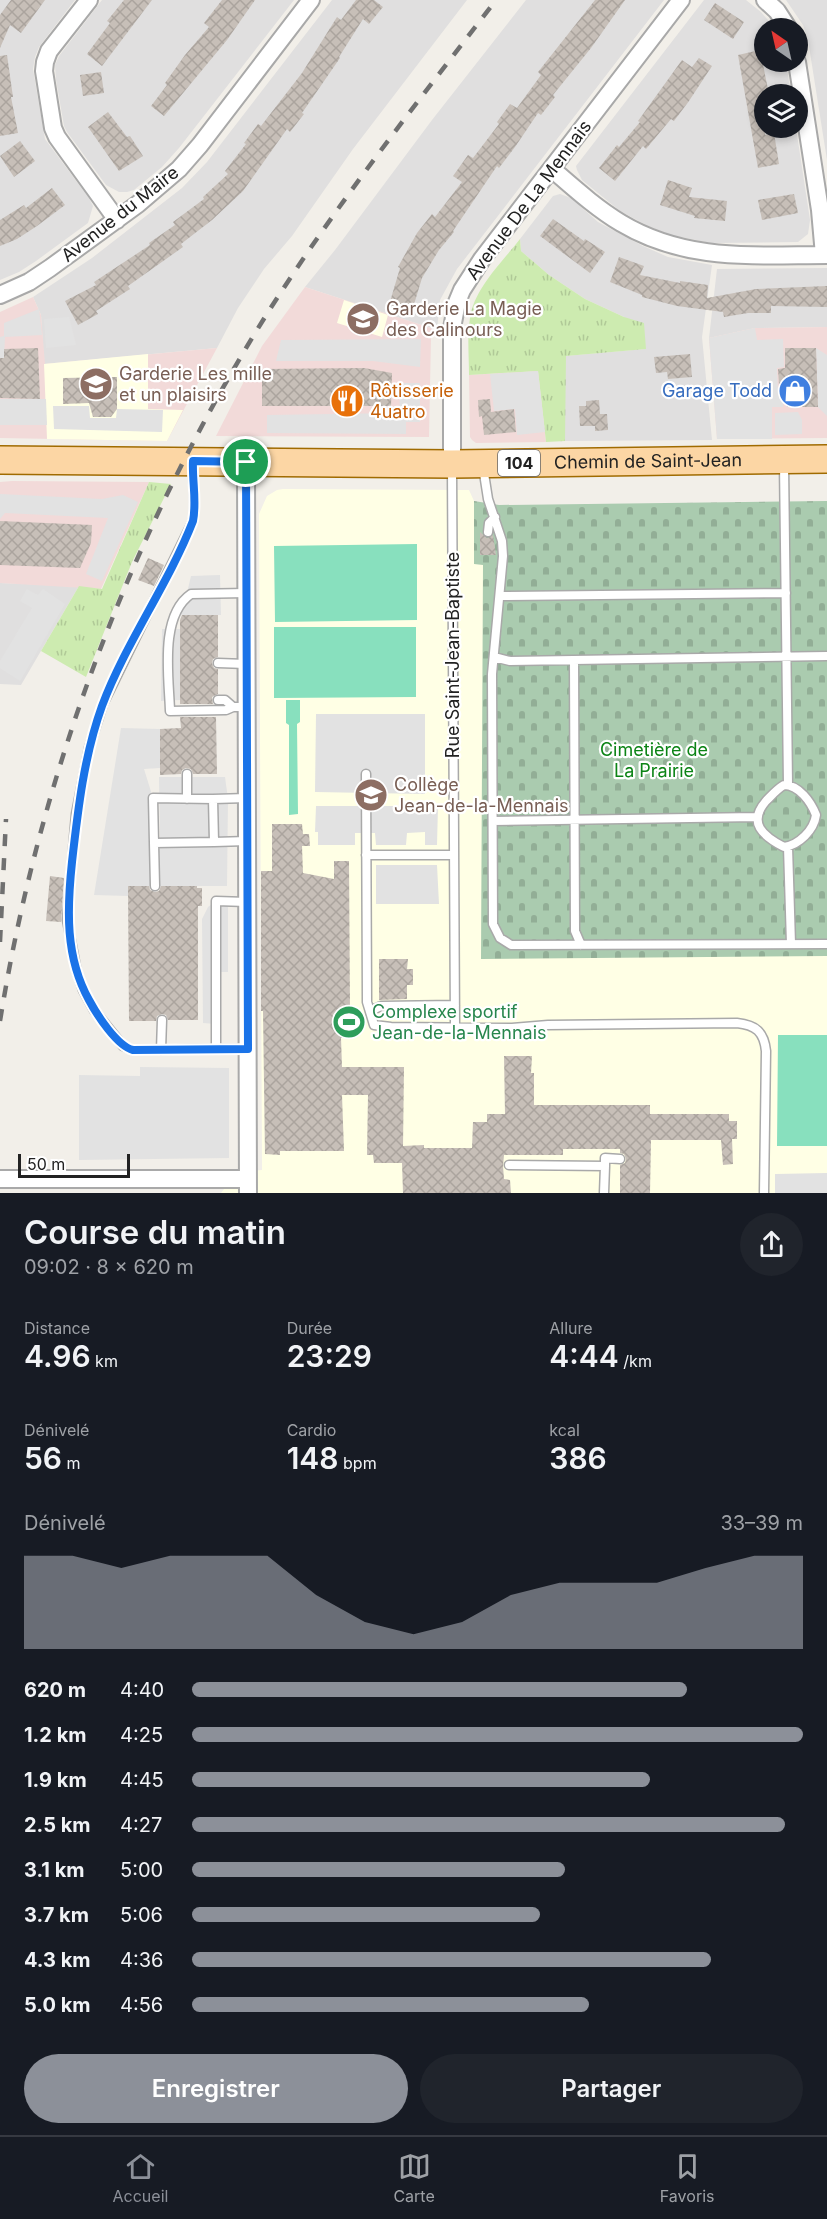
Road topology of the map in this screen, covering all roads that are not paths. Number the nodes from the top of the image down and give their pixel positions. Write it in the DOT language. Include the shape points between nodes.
graph roads {
  1 [pos="89,0"];
  2 [pos="311,0"];
  3 [pos="681,0"];
  4 [pos="765,0"];
  5 [pos="782,18"];
  6 [pos="799,72"];
  7 [pos="552,170"];
  8 [pos="117,220"];
  9 [pos="825,255"];
  10 [pos="0,295"];
  11 [pos="827,459"];
  12 [pos="0,460"];
  13 [pos="784,460"];
  14 [pos="193,461"];
  15 [pos="246,462"];
  16 [pos="483,463"];
  17 [pos="452,464"];
  18 [pos="495,517"];
  19 [pos="488,532"];
  20 [pos="246,593"];
  21 [pos="786,593"];
  22 [pos="500,596"];
  23 [pos="827,656"];
  24 [pos="494,657"];
  25 [pos="788,657"];
  26 [pos="574,660"];
  27 [pos="218,663"];
  28 [pos="246,664"];
  29 [pos="218,700"];
  30 [pos="240,707"];
  31 [pos="187,774"];
  32 [pos="366,774"];
  33 [pos="788,785"];
  34 [pos="247,798"];
  35 [pos="187,799"];
  36 [pos="213,799"];
  37 [pos="816,815"];
  38 [pos="827,815"];
  39 [pos="756,817"];
  40 [pos="574,820"];
  41 [pos="493,821"];
  42 [pos="247,841"];
  43 [pos="214,842"];
  44 [pos="154,843"];
  45 [pos="788,847"];
  46 [pos="366,855"];
  47 [pos="454,855"];
  48 [pos="155,886"];
  49 [pos="247,902"];
  50 [pos="790,944"];
  51 [pos="827,944"];
  52 [pos="581,945"];
  53 [pos="454,1005"];
  54 [pos="370,1011"];
  55 [pos="162,1020"];
  56 [pos="455,1027"];
  57 [pos="216,1049"];
  58 [pos="248,1049"];
  59 [pos="161,1050"];
  60 [pos="620,1159"];
  61 [pos="509,1165"];
  62 [pos="605,1166"];
  63 [pos="0,1179"];
  64 [pos="248,1186"];
  65 [pos="604,1193"];
  66 [pos="764,1193"];
  1 -- 8 [label="street" via="50,51 44,71 57,137"];
  2 -- 8 [label="street, Avenue du Maire" via="188,159"];
  3 -- 7 [label="street, Avenue De La Mennais"];
  4 -- 5 [label="street"];
  6 -- 9 [label="street"];
  7 -- 9 [label="street" via="616,220 671,246 730,255"];
  7 -- 17 [label="street, Avenue De La Mennais" via="475,268 458,302 451,345"];
  8 -- 10 [label="street, Avenue du Maire" via="37,277"];
  11 -- 13 [label="main road, Chemin de Saint-Jean / 104"];
  12 -- 14 [label="main road, Chemin de Saint-Jean / 104"];
  13 -- 16 [label="main road, Chemin de Saint-Jean / 104"];
  13 -- 21 [label="lane"];
  14 -- 15 [label="main road, Chemin de Saint-Jean / 104"];
  14 -- 59 [label="lane" via="193,521 112,684 89,748 76,814 68,894 68,934 83,990 94,1010 123,1046"];
  15 -- 17 [label="main road, Chemin de Saint-Jean / 104"];
  15 -- 20 [label="street"];
  16 -- 17 [label="main road, Chemin de Saint-Jean / 104"];
  16 -- 18 [label="lane"];
  17 -- 47 [label="lane, Rue Saint-Jean-Baptiste"];
  18 -- 19 [label="lane"];
  18 -- 22 [label="lane" via="503,549"];
  20 -- 28 [label="street"];
  20 -- 30 [label="lane" via="191,594 176,611 169,629 170,711"];
  21 -- 22 [label="lane"];
  21 -- 25 [label="lane"];
  22 -- 24 [label="lane"];
  23 -- 25 [label="lane"];
  24 -- 26 [label="lane" via="510,661"];
  24 -- 41 [label="lane"];
  25 -- 26 [label="lane"];
  25 -- 33 [label="lane"];
  26 -- 40 [label="lane"];
  27 -- 28 [label="lane"];
  28 -- 30 [label="street"];
  29 -- 30 [label="lane"];
  30 -- 34 [label="street"];
  31 -- 35 [label="lane"];
  32 -- 46 [label="lane"];
  33 -- 37 [label="lane" via="798,789"];
  33 -- 39 [label="lane" via="779,788"];
  34 -- 36 [label="lane"];
  34 -- 42 [label="street"];
  35 -- 36 [label="lane"];
  35 -- 44 [label="lane" via="153,798"];
  36 -- 43 [label="lane"];
  37 -- 38 [label="lane"];
  37 -- 45 [label="lane" via="812,828"];
  39 -- 40 [label="lane"];
  39 -- 45 [label="lane" via="759,828 768,837"];
  40 -- 41 [label="lane"];
  40 -- 52 [label="lane" via="575,931"];
  41 -- 52 [label="lane" via="493,924 500,939 511,945"];
  42 -- 43 [label="lane"];
  42 -- 49 [label="street"];
  43 -- 44 [label="lane"];
  44 -- 48 [label="lane"];
  45 -- 50 [label="lane"];
  46 -- 47 [label="lane"];
  46 -- 54 [label="lane" via="366,1002"];
  47 -- 53 [label="lane, Rue Saint-Jean-Baptiste"];
  49 -- 57 [label="lane" via="216,901"];
  49 -- 58 [label="street"];
  50 -- 51 [label="lane"];
  50 -- 52 [label="lane"];
  53 -- 54 [label="lane" via="381,1006"];
  53 -- 56 [label="lane, Rue Saint-Jean-Baptiste"];
  54 -- 56 [label="lane" via="375,1025"];
  55 -- 59 [label="lane"];
  56 -- 66 [label="lane" via="737,1023 753,1026 762,1036 765,1051"];
  57 -- 58 [label="lane"];
  57 -- 59 [label="lane"];
  58 -- 64 [label="street"];
  60 -- 62 [label="lane" via="605,1158"];
  61 -- 62 [label="lane"];
  62 -- 65 [label="lane"];
  63 -- 64 [label="street"];
}
